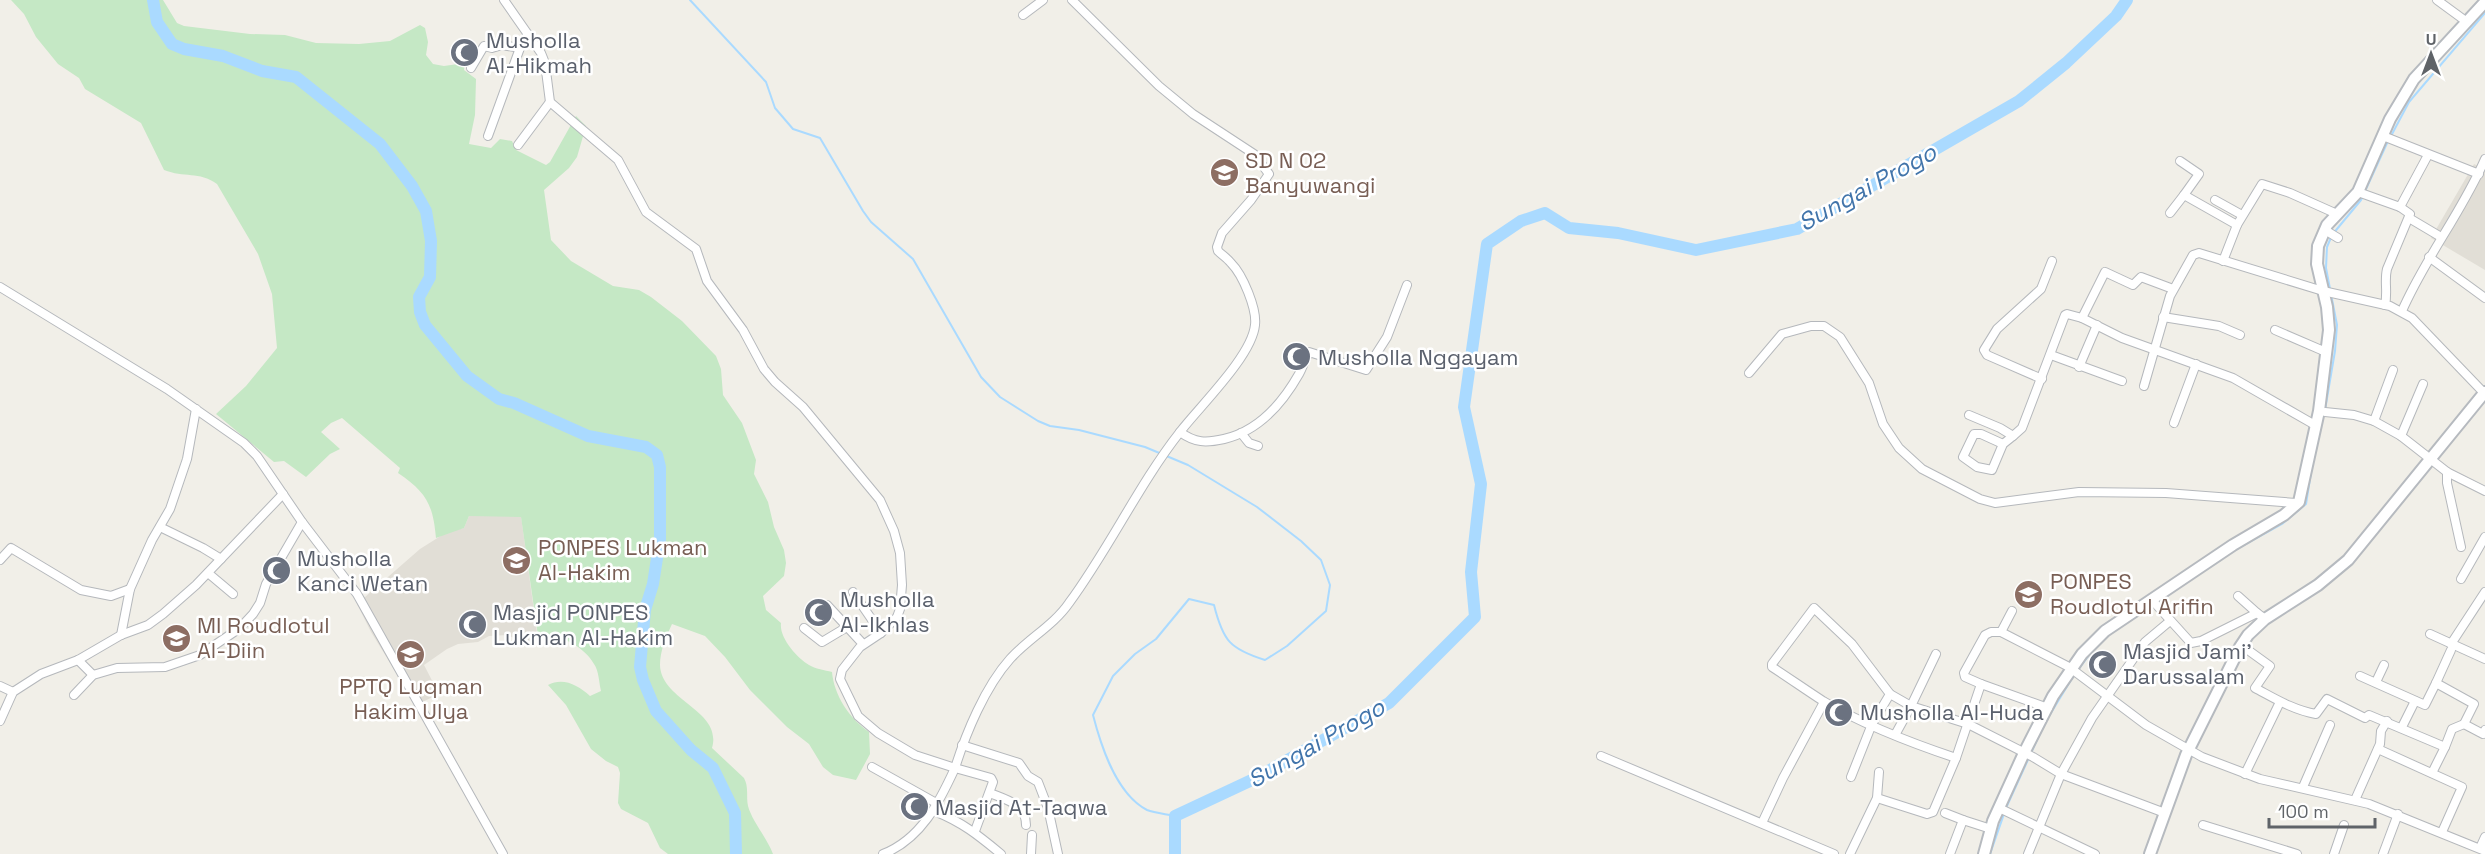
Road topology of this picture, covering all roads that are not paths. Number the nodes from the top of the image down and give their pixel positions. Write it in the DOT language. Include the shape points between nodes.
graph roads {
  1 [pos="504,0"];
  2 [pos="1042,0"];
  3 [pos="1072,0"];
  4 [pos="2437,0"];
  5 [pos="2485,2"];
  6 [pos="1023,15"];
  7 [pos="2467,22"];
  8 [pos="528,34"];
  9 [pos="520,48"];
  10 [pos="471,68"];
  11 [pos="550,102"];
  12 [pos="488,136"];
  13 [pos="2383,136"];
  14 [pos="518,145"];
  15 [pos="2428,155"];
  16 [pos="2485,160"];
  17 [pos="2180,161"];
  18 [pos="2479,174"];
  19 [pos="2358,192"];
  20 [pos="2184,195"];
  21 [pos="2215,200"];
  22 [pos="2400,207"];
  23 [pos="2170,213"];
  24 [pos="2337,214"];
  25 [pos="2242,215"];
  26 [pos="2409,218"];
  27 [pos="2237,225"];
  28 [pos="2441,237"];
  29 [pos="2429,257"];
  30 [pos="2052,261"];
  31 [pos="2223,261"];
  32 [pos="1407,285"];
  33 [pos="0,287"];
  34 [pos="2173,289"];
  35 [pos="2323,291"];
  36 [pos="2485,298"];
  37 [pos="2385,305"];
  38 [pos="2402,311"];
  39 [pos="2163,317"];
  40 [pos="2082,318"];
  41 [pos="2097,325"];
  42 [pos="2275,330"];
  43 [pos="2240,335"];
  44 [pos="2155,350"];
  45 [pos="2326,352"];
  46 [pos="2051,355"];
  47 [pos="2196,364"];
  48 [pos="2079,367"];
  49 [pos="2393,369"];
  50 [pos="1749,373"];
  51 [pos="2042,379"];
  52 [pos="2122,381"];
  53 [pos="2423,384"];
  54 [pos="2144,386"];
  55 [pos="2485,393"];
  56 [pos="196,409"];
  57 [pos="2325,412"];
  58 [pos="1969,416"];
  59 [pos="2374,421"];
  60 [pos="2174,423"];
  61 [pos="2315,425"];
  62 [pos="1180,432"];
  63 [pos="1241,433"];
  64 [pos="2013,436"];
  65 [pos="2401,436"];
  66 [pos="2004,444"];
  67 [pos="1258,446"];
  68 [pos="2431,460"];
  69 [pos="2447,472"];
  70 [pos="2485,491"];
  71 [pos="283,494"];
  72 [pos="2296,503"];
  73 [pos="302,522"];
  74 [pos="160,527"];
  75 [pos="2485,537"];
  76 [pos="2461,547"];
  77 [pos="221,559"];
  78 [pos="0,560"];
  79 [pos="208,573"];
  80 [pos="2461,579"];
  81 [pos="130,590"];
  82 [pos="853,592"];
  83 [pos="2485,592"];
  84 [pos="233,594"];
  85 [pos="2238,596"];
  86 [pos="2152,600"];
  87 [pos="827,605"];
  88 [pos="2012,611"];
  89 [pos="2261,616"];
  90 [pos="2170,621"];
  91 [pos="847,627"];
  92 [pos="804,628"];
  93 [pos="2001,632"];
  94 [pos="880,633"];
  95 [pos="2430,634"];
  96 [pos="121,635"];
  97 [pos="863,644"];
  98 [pos="2241,645"];
  99 [pos="2451,647"];
  100 [pos="1936,654"];
  101 [pos="2485,659"];
  102 [pos="78,660"];
  103 [pos="2384,665"];
  104 [pos="2074,671"];
  105 [pos="93,675"];
  106 [pos="2360,676"];
  107 [pos="2376,682"];
  108 [pos="2436,683"];
  109 [pos="1981,684"];
  110 [pos="0,686"];
  111 [pos="13,692"];
  112 [pos="1890,694"];
  113 [pos="74,695"];
  114 [pos="2106,695"];
  115 [pos="2415,701"];
  116 [pos="1824,702"];
  117 [pos="2279,704"];
  118 [pos="1911,706"];
  119 [pos="2048,708"];
  120 [pos="0,721"];
  121 [pos="2387,722"];
  122 [pos="1872,724"];
  123 [pos="1968,724"];
  124 [pos="2464,724"];
  125 [pos="2330,725"];
  126 [pos="2402,727"];
  127 [pos="2485,730"];
  128 [pos="1895,735"];
  129 [pos="962,745"];
  130 [pos="2445,747"];
  131 [pos="2378,749"];
  132 [pos="2189,751"];
  133 [pos="2028,754"];
  134 [pos="1601,756"];
  135 [pos="1956,758"];
  136 [pos="872,767"];
  137 [pos="955,768"];
  138 [pos="1879,772"];
  139 [pos="2432,773"];
  140 [pos="2061,774"];
  141 [pos="2245,774"];
  142 [pos="1851,777"];
  143 [pos="2303,787"];
  144 [pos="990,793"];
  145 [pos="1877,798"];
  146 [pos="2355,800"];
  147 [pos="936,808"];
  148 [pos="2003,810"];
  149 [pos="1945,813"];
  150 [pos="2165,813"];
  151 [pos="2398,814"];
  152 [pos="1963,820"];
  153 [pos="1762,823"];
  154 [pos="1026,825"];
  155 [pos="2203,825"];
  156 [pos="2344,825"];
  157 [pos="2039,826"];
  158 [pos="1991,829"];
  159 [pos="975,831"];
  160 [pos="2442,832"];
  161 [pos="1032,835"];
  162 [pos="2485,837"];
  163 [pos="2478,850"];
  164 [pos="2275,851"];
  165 [pos="999,853"];
  166 [pos="503,854"];
  167 [pos="883,854"];
  168 [pos="1031,854"];
  169 [pos="1058,854"];
  170 [pos="1834,854"];
  171 [pos="1850,854"];
  172 [pos="1950,854"];
  173 [pos="1983,854"];
  174 [pos="2028,854"];
  175 [pos="2095,854"];
  176 [pos="2150,854"];
  177 [pos="2297,854"];
  178 [pos="2334,854"];
  179 [pos="2383,854"];
  1 -- 8 [label="street"];
  2 -- 6 [label="street"];
  3 -- 62 [label="street" via="1159,87 1254,154 1269,174 1221,233 1217,247 1235,268 1253,305 1255,326 1250,341"];
  4 -- 7 [label="street"];
  5 -- 7 [label="main road"];
  7 -- 13 [label="main road" via="2414,79"];
  8 -- 9 [label="street"];
  8 -- 11 [label="street" via="545,63"];
  9 -- 10 [label="street" via="484,46"];
  9 -- 12 [label="street"];
  11 -- 14 [label="street"];
  11 -- 94 [label="street" via="618,160 646,212 696,249 707,281 743,330 764,369 803,407 880,500 900,553 902,585 897,617"];
  13 -- 15 [label="street"];
  13 -- 19 [label="main road"];
  15 -- 18 [label="street"];
  15 -- 22 [label="street"];
  16 -- 18 [label="street"];
  17 -- 20 [label="street" via="2199,174"];
  18 -- 28 [label="street"];
  19 -- 22 [label="street"];
  19 -- 24 [label="main road"];
  20 -- 23 [label="street"];
  20 -- 27 [label="street"];
  21 -- 25 [label="street"];
  22 -- 26 [label="street" via="2410,213"];
  24 -- 25 [label="street" via="2262,184"];
  24 -- 35 [label="main road" via="2332,234 2317,255"];
  25 -- 27 [label="street"];
  26 -- 28 [label="street"];
  26 -- 37 [label="street" via="2387,269"];
  27 -- 31 [label="street"];
  28 -- 29 [label="street"];
  29 -- 36 [label="street"];
  29 -- 38 [label="street"];
  30 -- 51 [label="street" via="2041,289 1996,329 1984,350 1987,355"];
  31 -- 34 [label="street" via="2203,253 2193,255"];
  31 -- 35 [label="street"];
  32 -- 63 [label="street" via="1387,337 1366,370 1309,352 1284,399 1256,427"];
  33 -- 56 [label="street"];
  34 -- 39 [label="street"];
  34 -- 40 [label="street" via="2141,277 2133,285 2105,272"];
  35 -- 37 [label="street"];
  35 -- 45 [label="main road" via="2329,316"];
  37 -- 38 [label="street"];
  38 -- 55 [label="street"];
  39 -- 43 [label="street" via="2218,326"];
  39 -- 44 [label="street"];
  40 -- 41 [label="street"];
  40 -- 46 [label="street" via="2065,315"];
  41 -- 44 [label="street"];
  41 -- 48 [label="street"];
  42 -- 45 [label="street"];
  44 -- 47 [label="street"];
  44 -- 54 [label="street"];
  45 -- 61 [label="main road"];
  46 -- 48 [label="street"];
  46 -- 51 [label="street"];
  47 -- 60 [label="street"];
  47 -- 61 [label="street" via="2234,378"];
  48 -- 52 [label="street"];
  49 -- 59 [label="street"];
  50 -- 72 [label="street" via="1782,334 1824,326 1840,337 1869,383 1883,424 1899,448 1922,469 1995,503 2079,492 2166,493"];
  51 -- 64 [label="street" via="2022,428"];
  53 -- 65 [label="street"];
  55 -- 68 [label="main road"];
  56 -- 71 [label="street" via="257,456"];
  56 -- 74 [label="street" via="187,459"];
  57 -- 59 [label="street"];
  58 -- 64 [label="street"];
  59 -- 65 [label="street"];
  61 -- 72 [label="main road" via="2303,492"];
  62 -- 63 [label="street" via="1192,441 1209,442"];
  62 -- 129 [label="street" via="1068,605 1001,671"];
  63 -- 67 [label="street" via="1249,443"];
  64 -- 66 [label="street"];
  65 -- 68 [label="street"];
  66 -- 66 [label="street" via="1992,470 1977,467 1963,457 1974,434"];
  68 -- 69 [label="street"];
  68 -- 89 [label="main road" via="2348,560 2318,585"];
  69 -- 70 [label="street"];
  69 -- 76 [label="street"];
  71 -- 73 [label="street"];
  71 -- 77 [label="street"];
  72 -- 86 [label="main road" via="2284,515"];
  73 -- 105 [label="street" via="266,584 254,614 240,628 200,655 165,667 117,668"];
  73 -- 166 [label="street" via="357,594"];
  74 -- 77 [label="street"];
  74 -- 81 [label="street"];
  75 -- 80 [label="street"];
  77 -- 79 [label="street"];
  78 -- 81 [label="street" via="11,548 81,590 111,596"];
  79 -- 84 [label="street"];
  79 -- 96 [label="street" via="148,625"];
  81 -- 96 [label="street"];
  82 -- 94 [label="street"];
  83 -- 99 [label="street"];
  85 -- 89 [label="street"];
  86 -- 90 [label="street"];
  86 -- 104 [label="main road" via="2104,631"];
  87 -- 91 [label="street"];
  88 -- 93 [label="street"];
  89 -- 90 [label="street" via="2192,643"];
  89 -- 98 [label="main road"];
  90 -- 114 [label="street" via="2145,642"];
  91 -- 92 [label="street" via="822,642"];
  91 -- 97 [label="street"];
  93 -- 104 [label="street"];
  93 -- 109 [label="street" via="1985,635 1964,673"];
  94 -- 97 [label="street"];
  95 -- 99 [label="street"];
  96 -- 102 [label="street"];
  97 -- 137 [label="street" via="842,670 840,680 858,716 891,742"];
  98 -- 121 [label="street" via="2271,666 2255,688 2280,702 2316,714 2327,699 2365,718 2369,715"];
  98 -- 132 [label="main road"];
  99 -- 101 [label="street"];
  99 -- 108 [label="street"];
  100 -- 118 [label="street"];
  102 -- 105 [label="street"];
  102 -- 111 [label="street" via="41,674"];
  103 -- 107 [label="street"];
  104 -- 114 [label="street"];
  104 -- 119 [label="main road"];
  105 -- 113 [label="street"];
  106 -- 107 [label="street"];
  107 -- 115 [label="street"];
  108 -- 115 [label="street" via="2426,705"];
  108 -- 124 [label="street" via="2474,703"];
  109 -- 119 [label="street"];
  109 -- 123 [label="street"];
  110 -- 111 [label="street"];
  111 -- 120 [label="street"];
  112 -- 116 [label="street" via="1852,644 1814,608 1771,665"];
  112 -- 118 [label="street"];
  112 -- 122 [label="street"];
  114 -- 132 [label="street"];
  114 -- 140 [label="street"];
  115 -- 126 [label="street"];
  116 -- 122 [label="street"];
  116 -- 153 [label="street"];
  117 -- 141 [label="street"];
  118 -- 123 [label="street"];
  118 -- 128 [label="street"];
  119 -- 133 [label="main road"];
  121 -- 126 [label="street"];
  121 -- 131 [label="street"];
  122 -- 128 [label="street"];
  122 -- 142 [label="street"];
  123 -- 133 [label="street"];
  123 -- 135 [label="street"];
  124 -- 127 [label="street" via="2483,734"];
  124 -- 130 [label="street" via="2452,729"];
  125 -- 143 [label="street"];
  126 -- 130 [label="street"];
  128 -- 135 [label="street"];
  129 -- 137 [label="street"];
  129 -- 169 [label="street" via="1019,763 1038,782"];
  130 -- 139 [label="street"];
  131 -- 139 [label="street"];
  131 -- 146 [label="street"];
  132 -- 141 [label="street"];
  132 -- 150 [label="main road"];
  133 -- 140 [label="street"];
  133 -- 148 [label="main road"];
  134 -- 153 [label="street"];
  135 -- 145 [label="street" via="1931,813"];
  136 -- 147 [label="street"];
  137 -- 144 [label="street" via="991,778"];
  137 -- 147 [label="street"];
  138 -- 145 [label="street"];
  139 -- 160 [label="street" via="2462,787"];
  140 -- 150 [label="street"];
  140 -- 157 [label="street"];
  141 -- 143 [label="street"];
  143 -- 146 [label="street"];
  144 -- 154 [label="street" via="1021,808"];
  144 -- 159 [label="street"];
  145 -- 171 [label="street"];
  146 -- 151 [label="street"];
  147 -- 159 [label="street"];
  147 -- 167 [label="street" via="904,844"];
  148 -- 157 [label="street"];
  148 -- 158 [label="main road"];
  149 -- 152 [label="street"];
  150 -- 176 [label="main road"];
  151 -- 160 [label="street"];
  151 -- 179 [label="street"];
  152 -- 158 [label="street"];
  152 -- 172 [label="street"];
  153 -- 170 [label="street"];
  155 -- 164 [label="street"];
  156 -- 178 [label="street"];
  157 -- 174 [label="street"];
  157 -- 175 [label="street"];
  158 -- 173 [label="main road"];
  159 -- 165 [label="street"];
  160 -- 163 [label="street"];
  161 -- 168 [label="street"];
  162 -- 163 [label="street"];
  164 -- 177 [label="street"];
}
